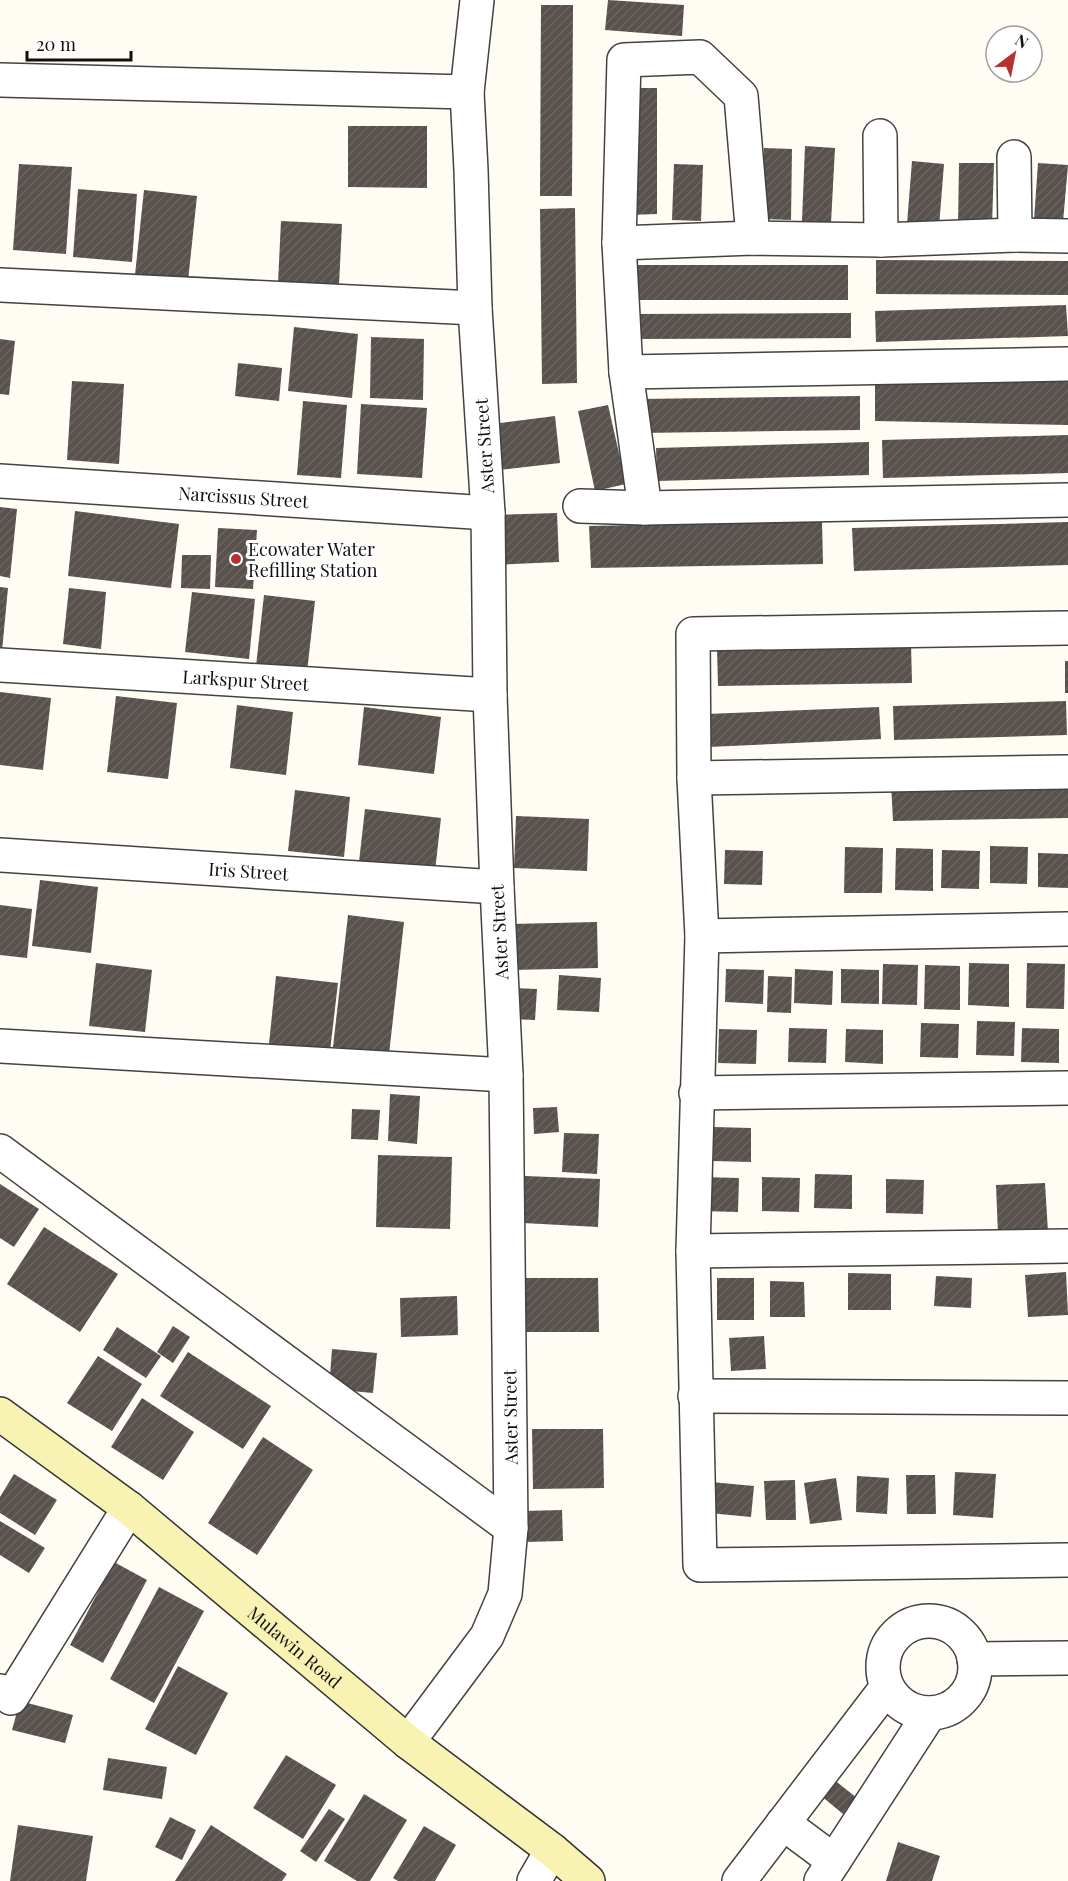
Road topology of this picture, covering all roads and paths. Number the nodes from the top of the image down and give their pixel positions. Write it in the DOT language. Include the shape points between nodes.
graph roads {
  1 [pos="477,0"];
  2 [pos="0,80"];
  3 [pos="467,92"];
  4 [pos="880,136"];
  5 [pos="1014,157"];
  6 [pos="1015,235"];
  7 [pos="1068,236"];
  8 [pos="753,238"];
  9 [pos="881,240"];
  10 [pos="619,243"];
  11 [pos="0,285"];
  12 [pos="475,308"];
  13 [pos="1068,364"];
  14 [pos="626,372"];
  15 [pos="0,481"];
  16 [pos="1068,500"];
  17 [pos="580,506"];
  18 [pos="645,508"];
  19 [pos="488,513"];
  20 [pos="1068,628"];
  21 [pos="0,665"];
  22 [pos="490,695"];
  23 [pos="1068,772"];
  24 [pos="694,778"];
  25 [pos="0,855"];
  26 [pos="497,887"];
  27 [pos="1068,929"];
  28 [pos="702,936"];
  29 [pos="0,1046"];
  30 [pos="506,1076"];
  31 [pos="1068,1088"];
  32 [pos="696,1094"];
  33 [pos="0,1151"];
  34 [pos="1068,1246"];
  35 [pos="693,1251"];
  36 [pos="695,1396"];
  37 [pos="1068,1398"];
  38 [pos="0,1414"];
  39 [pos="129,1508"];
  40 [pos="511,1528"];
  41 [pos="1068,1560"];
  42 [pos="1068,1658"];
  43 [pos="974,1659"];
  44 [pos="887,1687"];
  45 [pos="0,1691"];
  46 [pos="930,1713"];
  47 [pos="408,1742"];
  48 [pos="783,1823"];
  49 [pos="552,1850"];
  50 [pos="828,1871"];
  51 [pos="534,1881"];
  52 [pos="588,1881"];
  53 [pos="739,1881"];
  1 -- 3 [label="street, Aster Street"];
  2 -- 3 [label="street"];
  3 -- 12 [label="street, Aster Street"];
  4 -- 9 [label="street"];
  5 -- 6 [label="street"];
  6 -- 7 [label="street"];
  6 -- 9 [label="street"];
  8 -- 9 [label="street"];
  8 -- 10 [label="street"];
  8 -- 10 [label="street" via="741,96 700,57 624,60"];
  10 -- 14 [label="street"];
  11 -- 12 [label="street"];
  12 -- 19 [label="street, Aster Street"];
  13 -- 14 [label="street"];
  14 -- 18 [label="street"];
  15 -- 19 [label="street, Narcissus Street"];
  16 -- 18 [label="street"];
  17 -- 18 [label="street"];
  19 -- 22 [label="street, Aster Street"];
  20 -- 24 [label="street" via="693,634"];
  21 -- 22 [label="street, Larkspur Street"];
  22 -- 26 [label="street, Aster Street"];
  23 -- 24 [label="street"];
  24 -- 28 [label="street"];
  25 -- 26 [label="street, Iris Street"];
  26 -- 30 [label="street, Aster Street"];
  27 -- 28 [label="street"];
  28 -- 32 [label="street"];
  29 -- 30 [label="street"];
  30 -- 40 [label="street, Aster Street"];
  31 -- 32 [label="street"];
  32 -- 35 [label="street"];
  33 -- 40 [label="street"];
  34 -- 35 [label="street"];
  35 -- 36 [label="street"];
  36 -- 37 [label="street"];
  36 -- 41 [label="street" via="700,1565"];
  38 -- 39 [label="main road, Mulawin Road"];
  39 -- 45 [label="street" via="11,1698"];
  39 -- 47 [label="main road, Mulawin Road"];
  40 -- 47 [label="street, Aster Street" via="505,1594 487,1636"];
  42 -- 43 [label="street"];
  43 -- 44 [label="street" via="967,1641 953,1627 934,1621 914,1623 897,1632 886,1648 882,1668"];
  43 -- 46 [label="street" via="974,1678 964,1696 949,1708"];
  44 -- 46 [label="street" via="905,1706"];
  44 -- 48 [label="street"];
  46 -- 50 [label="street"];
  47 -- 49 [label="main road, Mulawin Road"];
  48 -- 50 [label="street"];
  48 -- 53 [label="street"];
  49 -- 51 [label="street"];
  49 -- 52 [label="main road, Mulawin Road"];
}
